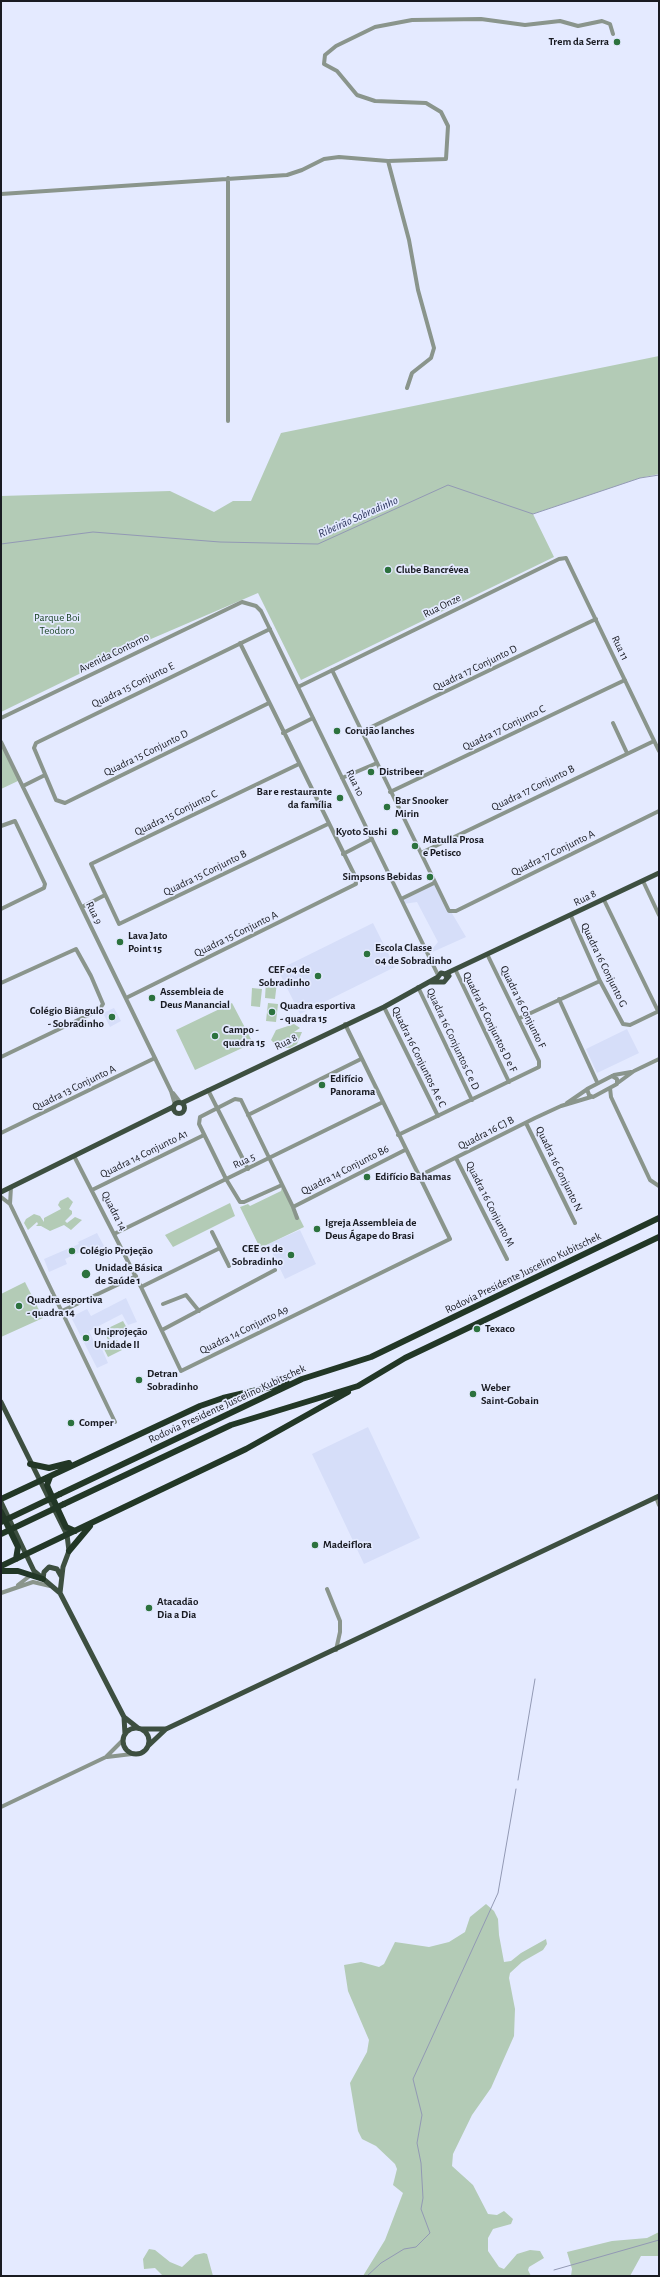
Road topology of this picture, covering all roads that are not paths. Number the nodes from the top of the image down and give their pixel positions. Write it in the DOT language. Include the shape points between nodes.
graph roads {
  1 [pos="613,34"];
  2 [pos="388,161"];
  3 [pos="228,178"];
  4 [pos="1,194"];
  5 [pos="407,388"];
  6 [pos="228,421"];
  7 [pos="560,559"];
  8 [pos="235,606"];
  9 [pos="596,619"];
  10 [pos="270,629"];
  11 [pos="240,643"];
  12 [pos="332,670"];
  13 [pos="625,680"];
  14 [pos="298,687"];
  15 [pos="269,703"];
  16 [pos="1,718"];
  17 [pos="313,718"];
  18 [pos="614,723"];
  19 [pos="361,732"];
  20 [pos="283,733"];
  21 [pos="654,740"];
  22 [pos="1,742"];
  23 [pos="659,751"];
  24 [pos="626,753"];
  25 [pos="377,763"];
  26 [pos="299,764"];
  27 [pos="45,775"];
  28 [pos="342,778"];
  29 [pos="23,786"];
  30 [pos="390,792"];
  31 [pos="659,811"];
  32 [pos="328,824"];
  33 [pos="1,826"];
  34 [pos="372,839"];
  35 [pos="421,853"];
  36 [pos="343,854"];
  37 [pos="659,873"];
  38 [pos="642,881"];
  39 [pos="434,883"];
  40 [pos="105,895"];
  41 [pos="401,899"];
  42 [pos="604,900"];
  43 [pos="82,907"];
  44 [pos="1,909"];
  45 [pos="659,915"];
  46 [pos="571,916"];
  47 [pos="488,956"];
  48 [pos="455,971"];
  49 [pos="442,977"];
  50 [pos="600,981"];
  51 [pos="1,983"];
  52 [pos="418,987"];
  53 [pos="126,998"];
  54 [pos="559,999"];
  55 [pos="384,1007"];
  56 [pos="658,1011"];
  57 [pos="520,1018"];
  58 [pos="345,1024"];
  59 [pos="1,1057"];
  60 [pos="155,1058"];
  61 [pos="361,1059"];
  62 [pos="659,1059"];
  63 [pos="634,1071"];
  64 [pos="614,1076"];
  65 [pos="596,1080"];
  66 [pos="508,1082"];
  67 [pos="619,1082"];
  68 [pos="610,1088"];
  69 [pos="208,1090"];
  70 [pos="586,1090"];
  71 [pos="171,1091"];
  72 [pos="603,1091"];
  73 [pos="591,1097"];
  74 [pos="611,1097"];
  75 [pos="472,1100"];
  76 [pos="383,1102"];
  77 [pos="182,1104"];
  78 [pos="561,1106"];
  79 [pos="174,1108"];
  80 [pos="218,1108"];
  81 [pos="248,1115"];
  82 [pos="438,1116"];
  83 [pos="526,1123"];
  84 [pos="1,1133"];
  85 [pos="204,1135"];
  86 [pos="398,1135"];
  87 [pos="405,1150"];
  88 [pos="74,1156"];
  89 [pos="456,1158"];
  90 [pos="269,1159"];
  91 [pos="248,1169"];
  92 [pos="419,1176"];
  93 [pos="226,1179"];
  94 [pos="282,1185"];
  95 [pos="659,1186"];
  96 [pos="11,1187"];
  97 [pos="92,1190"];
  98 [pos="1,1192"];
  99 [pos="1,1198"];
  100 [pos="9,1202"];
  101 [pos="293,1207"];
  102 [pos="297,1218"];
  103 [pos="659,1218"];
  104 [pos="575,1223"];
  105 [pos="212,1232"];
  106 [pos="114,1234"];
  107 [pos="659,1236"];
  108 [pos="220,1248"];
  109 [pos="507,1259"];
  110 [pos="229,1266"];
  111 [pos="275,1270"];
  112 [pos="136,1276"];
  113 [pos="141,1287"];
  114 [pos="163,1304"];
  115 [pos="198,1311"];
  116 [pos="62,1312"];
  117 [pos="162,1330"];
  118 [pos="181,1371"];
  119 [pos="302,1379"];
  120 [pos="358,1386"];
  121 [pos="1,1402"];
  122 [pos="115,1422"];
  123 [pos="110,1447"];
  124 [pos="30,1464"];
  125 [pos="50,1477"];
  126 [pos="40,1481"];
  127 [pos="657,1496"];
  128 [pos="1,1501"];
  129 [pos="659,1505"];
  130 [pos="1,1512"];
  131 [pos="97,1520"];
  132 [pos="1,1522"];
  133 [pos="63,1528"];
  134 [pos="75,1531"];
  135 [pos="1,1534"];
  136 [pos="67,1535"];
  137 [pos="59,1538"];
  138 [pos="69,1551"];
  139 [pos="26,1554"];
  140 [pos="16,1559"];
  141 [pos="1,1566"];
  142 [pos="1,1571"];
  143 [pos="33,1573"];
  144 [pos="61,1576"];
  145 [pos="43,1579"];
  146 [pos="50,1586"];
  147 [pos="12,1589"];
  148 [pos="328,1589"];
  149 [pos="1,1593"];
  150 [pos="60,1593"];
  151 [pos="336,1650"];
  152 [pos="124,1717"];
  153 [pos="140,1729"];
  154 [pos="166,1729"];
  155 [pos="125,1734"];
  156 [pos="122,1741"];
  157 [pos="148,1746"];
  158 [pos="132,1754"];
  159 [pos="106,1757"];
  160 [pos="1,1807"];
  1 -- 2 [label="street" via="610,24 602,21 578,26 560,21 525,25 481,19 412,20 375,26 336,46 325,55 324,64 337,71 357,95 375,101 426,103 441,112 446,119 446,159"];
  2 -- 3 [label="street" via="331,157 295,173"];
  2 -- 5 [label="street" via="434,348 431,358 412,373"];
  3 -- 4 [label="street"];
  3 -- 6 [label="street"];
  7 -- 9 [label="street, Rua 11" via="566,558 570,564"];
  7 -- 12 [label="street, Rua Onze"];
  8 -- 10 [label="street, Rua 10" via="242,602 250,603 261,611"];
  8 -- 16 [label="street, Avenida Contorno"];
  9 -- 13 [label="street, Rua 11"];
  9 -- 19 [label="street, Quadra 17 Conjunto D"];
  10 -- 11 [label="street, Quadra 15 Conjunto E"];
  10 -- 14 [label="street, Rua 10"];
  11 -- 15 [label="street"];
  11 -- 27 [label="street, Quadra 15 Conjunto E" via="36,743 34,748"];
  12 -- 14 [label="street, Rua Onze"];
  12 -- 19 [label="street"];
  13 -- 21 [label="street, Rua 11"];
  13 -- 30 [label="street, Quadra 17 Conjunto C"];
  14 -- 17 [label="street, Rua 10"];
  15 -- 20 [label="street"];
  15 -- 27 [label="street, Quadra 15 Conjunto D" via="65,803 56,800"];
  17 -- 20 [label="street"];
  17 -- 28 [label="street, Rua 10"];
  18 -- 24 [label="street"];
  19 -- 25 [label="street"];
  20 -- 26 [label="street"];
  21 -- 23 [label="street, Rua 11"];
  21 -- 24 [label="street, Quadra 17 Conjunto B"];
  22 -- 29 [label="street, Rua 9"];
  24 -- 35 [label="street, Quadra 17 Conjunto B"];
  25 -- 28 [label="street"];
  25 -- 30 [label="street"];
  26 -- 32 [label="street"];
  26 -- 40 [label="street, Quadra 15 Conjunto C" via="91,864"];
  27 -- 29 [label="street"];
  28 -- 34 [label="street, Rua 10"];
  29 -- 43 [label="street, Rua 9"];
  30 -- 35 [label="street"];
  31 -- 39 [label="street, Quadra 17 Conjunto A" via="456,912 448,910"];
  32 -- 36 [label="street"];
  32 -- 40 [label="street, Quadra 15 Conjunto B" via="119,924"];
  33 -- 44 [label="street" via="15,821 45,882 44,888"];
  34 -- 36 [label="street"];
  34 -- 41 [label="street, Rua 10"];
  35 -- 39 [label="street"];
  36 -- 53 [label="street, Quadra 15 Conjunto A" via="355,876 355,886"];
  37 -- 38 [label="main road, Rua 8"];
  38 -- 42 [label="main road, Rua 8"];
  38 -- 45 [label="street"];
  39 -- 41 [label="street"];
  40 -- 43 [label="street"];
  41 -- 49 [label="street, Rua 10"];
  42 -- 46 [label="main road, Rua 8"];
  42 -- 56 [label="street"];
  43 -- 53 [label="street, Rua 9"];
  46 -- 47 [label="main road, Rua 8"];
  46 -- 50 [label="street, Quadra 16 Conjunto G"];
  47 -- 48 [label="main road, Rua 8"];
  47 -- 57 [label="street, Quadra 16 Conjunto F"];
  48 -- 49 [label="main road, Rua 8"];
  48 -- 66 [label="street, Quadra 16 Conjuntos D e F"];
  49 -- 52 [label="main road, Rua 8"];
  50 -- 54 [label="street"];
  50 -- 56 [label="street, Quadra 16 Conjunto G" via="622,1022 628,1026"];
  51 -- 59 [label="street" via="74,949 77,950 91,976 102,1002 101,1008"];
  52 -- 55 [label="main road, Rua 8"];
  52 -- 75 [label="street, Quadra 16 Conjuntos C e D"];
  53 -- 60 [label="street, Rua 9"];
  54 -- 57 [label="street"];
  54 -- 65 [label="street"];
  55 -- 58 [label="main road, Rua 8"];
  55 -- 82 [label="street, Quadra 16 Conjuntos A e C"];
  57 -- 66 [label="street, Quadra 16 Conjunto F" via="540,1063 539,1068"];
  58 -- 61 [label="street"];
  58 -- 69 [label="main road, Rua 8"];
  60 -- 71 [label="street, Rua 9"];
  60 -- 84 [label="street, Quadra 13 Conjunto A"];
  61 -- 76 [label="street"];
  61 -- 81 [label="street"];
  62 -- 63 [label="street"];
  63 -- 64 [label="street, Quadra 16 CJ B"];
  63 -- 67 [label="street, Quadra 16 CJ B"];
  64 -- 65 [label="street, Quadra 16 CJ B"];
  64 -- 67 [label="street"];
  65 -- 70 [label="street, Quadra 16 CJ B"];
  66 -- 75 [label="street"];
  67 -- 68 [label="street, Quadra 16 CJ B"];
  68 -- 72 [label="street, Quadra 16 CJ B"];
  68 -- 74 [label="street"];
  69 -- 77 [label="main road, Rua 8"];
  69 -- 80 [label="street"];
  70 -- 73 [label="street"];
  70 -- 78 [label="street, Quadra 16 CJ B"];
  71 -- 77 [label="street"];
  71 -- 79 [label="street"];
  72 -- 73 [label="street, Quadra 16 CJ B"];
  72 -- 74 [label="street"];
  73 -- 78 [label="street, Quadra 16 CJ B"];
  74 -- 95 [label="street" via="650,1180"];
  75 -- 82 [label="street"];
  76 -- 86 [label="street"];
  76 -- 90 [label="street, Rua 5"];
  77 -- 79 [label="main road"];
  77 -- 79 [label="main road" via="182,1113"];
  78 -- 83 [label="street, Quadra 16 CJ B"];
  79 -- 88 [label="main road"];
  80 -- 81 [label="street" via="239,1099"];
  80 -- 85 [label="street" via="199,1118"];
  80 -- 91 [label="street"];
  81 -- 90 [label="street"];
  82 -- 86 [label="street"];
  83 -- 89 [label="street, Quadra 16 CJ B"];
  83 -- 104 [label="street, Quadra 16 Conjunto N"];
  85 -- 93 [label="street"];
  85 -- 97 [label="street, Quadra 14 Conjunto A1"];
  86 -- 87 [label="street"];
  87 -- 92 [label="street"];
  87 -- 101 [label="street, Quadra 14 Conjunto B6"];
  88 -- 96 [label="main road"];
  88 -- 97 [label="street, Quadra 14"];
  89 -- 92 [label="street, Quadra 16 CJ B"];
  89 -- 109 [label="street, Quadra 16 Conjunto M"];
  90 -- 91 [label="street, Rua 5"];
  90 -- 94 [label="street"];
  91 -- 93 [label="street, Rua 5"];
  92 -- 118 [label="street, Quadra 14 Conjunto A9" via="450,1239"];
  93 -- 94 [label="street" via="238,1201 242,1203"];
  93 -- 106 [label="street, Rua 5"];
  94 -- 101 [label="street"];
  96 -- 98 [label="main road"];
  96 -- 100 [label="street"];
  97 -- 106 [label="street, Quadra 14"];
  99 -- 100 [label="street"];
  100 -- 116 [label="street"];
  101 -- 102 [label="street"];
  103 -- 119 [label="highway, Rodovia Presidente Juscelino Kubitschek" via="371,1357"];
  105 -- 108 [label="street"];
  106 -- 112 [label="street, Quadra 14"];
  107 -- 120 [label="highway, Rodovia Presidente Juscelino Kubitschek" via="411,1355"];
  108 -- 110 [label="street"];
  108 -- 113 [label="street"];
  111 -- 115 [label="street"];
  112 -- 113 [label="street, Quadra 14"];
  112 -- 116 [label="street"];
  113 -- 117 [label="street, Quadra 14"];
  114 -- 115 [label="street" via="186,1295"];
  115 -- 117 [label="street"];
  116 -- 122 [label="street"];
  117 -- 118 [label="street, Quadra 14"];
  119 -- 123 [label="highway" via="200,1406"];
  119 -- 132 [label="highway, Rodovia Presidente Juscelino Kubitschek, bridge"];
  120 -- 131 [label="highway" via="246,1449"];
  120 -- 135 [label="highway, Rodovia Presidente Juscelino Kubitschek, bridge" via="231,1425"];
  121 -- 124 [label="main road"];
  123 -- 124 [label="highway" via="64,1466 49,1468"];
  123 -- 125 [label="highway"];
  124 -- 126 [label="main road"];
  125 -- 126 [label="highway"];
  125 -- 134 [label="highway" via="47,1487 66,1527"];
  126 -- 128 [label="highway"];
  126 -- 133 [label="main road"];
  127 -- 129 [label="street"];
  127 -- 151 [label="main road"];
  128 -- 139 [label="main road"];
  130 -- 140 [label="highway" via="18,1547"];
  131 -- 134 [label="highway"];
  131 -- 138 [label="highway"];
  133 -- 136 [label="main road"];
  133 -- 137 [label="highway"];
  134 -- 136 [label="highway"];
  136 -- 137 [label="highway"];
  136 -- 138 [label="main road"];
  137 -- 139 [label="highway"];
  138 -- 144 [label="main road"];
  139 -- 140 [label="highway"];
  139 -- 143 [label="main road"];
  140 -- 141 [label="highway"];
  142 -- 143 [label="highway"];
  143 -- 145 [label="highway"];
  143 -- 147 [label="street"];
  144 -- 145 [label="main road" via="57,1569 49,1567 44,1572"];
  144 -- 150 [label="main road"];
  145 -- 146 [label="main road"];
  146 -- 147 [label="street" via="37,1582"];
  146 -- 150 [label="main road"];
  147 -- 149 [label="street"];
  148 -- 151 [label="street" via="340,1621"];
  150 -- 152 [label="main road"];
  151 -- 154 [label="main road"];
  152 -- 153 [label="main road"];
  152 -- 155 [label="main road"];
  153 -- 154 [label="main road"];
  153 -- 155 [label="main road" via="131,1729"];
  153 -- 157 [label="main road" via="148,1737"];
  154 -- 157 [label="main road"];
  155 -- 156 [label="main road"];
  156 -- 158 [label="main road" via="124,1748"];
  156 -- 159 [label="street"];
  157 -- 158 [label="main road" via="141,1753"];
  158 -- 159 [label="street"];
  159 -- 160 [label="street"];
}
